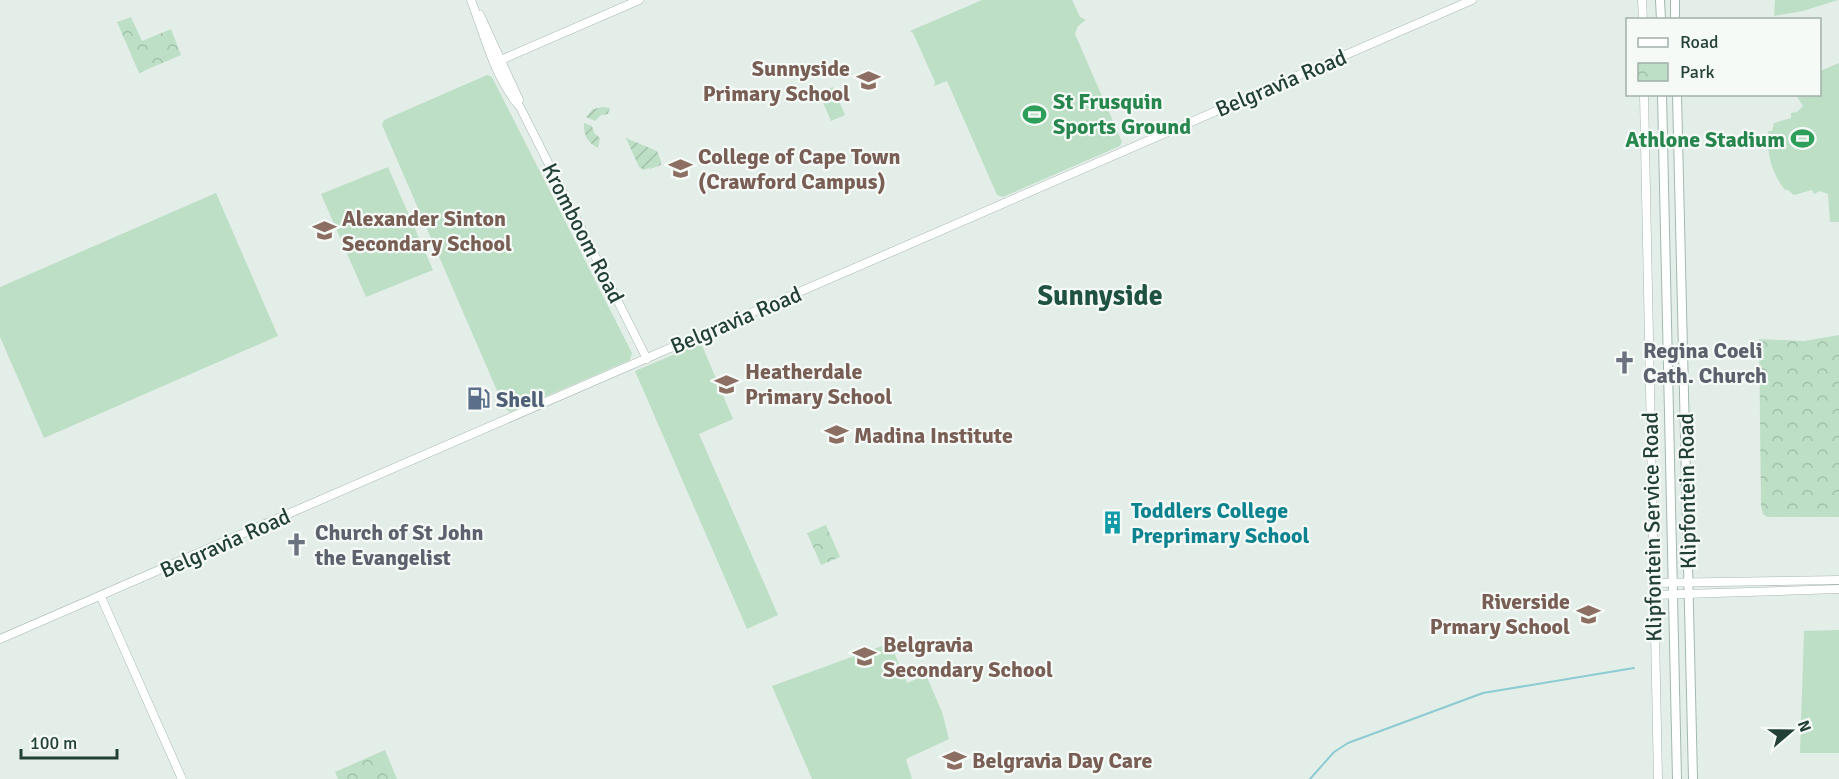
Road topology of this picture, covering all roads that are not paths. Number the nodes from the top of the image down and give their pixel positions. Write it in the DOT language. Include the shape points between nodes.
graph roads {
  1 [pos="639,0"];
  2 [pos="1472,0"];
  3 [pos="1642,0"];
  4 [pos="1660,0"];
  5 [pos="1675,0"];
  6 [pos="472,2"];
  7 [pos="1643,18"];
  8 [pos="1661,18"];
  9 [pos="1675,18"];
  10 [pos="497,61"];
  11 [pos="1644,96"];
  12 [pos="1662,96"];
  13 [pos="1677,96"];
  14 [pos="647,359"];
  15 [pos="1839,580"];
  16 [pos="1689,581"];
  17 [pos="1673,582"];
  18 [pos="1653,583"];
  19 [pos="1839,589"];
  20 [pos="1690,593"];
  21 [pos="1673,594"];
  22 [pos="1653,595"];
  23 [pos="101,597"];
  24 [pos="0,639"];
  25 [pos="182,779"];
  26 [pos="1658,779"];
  27 [pos="1677,779"];
  28 [pos="1693,779"];
  1 -- 10 [label="street"];
  2 -- 14 [label="street, Belgravia Road"];
  3 -- 7 [label="street"];
  4 -- 8 [label="main road"];
  5 -- 9 [label="main road"];
  6 -- 10 [label="street, Kromboom Road"];
  10 -- 14 [label="street, Kromboom Road" via="516,92 520,107"];
  11 -- 18 [label="street, Klipfontein Service Road"];
  12 -- 17 [label="main road, Klipfontein Road"];
  13 -- 16 [label="main road, Klipfontein Road"];
  14 -- 23 [label="street, Belgravia Road"];
  15 -- 16 [label="street"];
  16 -- 17 [label="street"];
  16 -- 20 [label="main road, Klipfontein Road"];
  17 -- 18 [label="street"];
  17 -- 21 [label="main road, Klipfontein Road"];
  18 -- 22 [label="street, Klipfontein Service Road"];
  19 -- 20 [label="street"];
  20 -- 21 [label="street"];
  20 -- 28 [label="main road, Klipfontein Road"];
  21 -- 22 [label="street"];
  21 -- 27 [label="main road, Klipfontein Road"];
  22 -- 26 [label="street, Klipfontein Service Road"];
  23 -- 24 [label="street, Belgravia Road"];
  23 -- 25 [label="street"];
}
